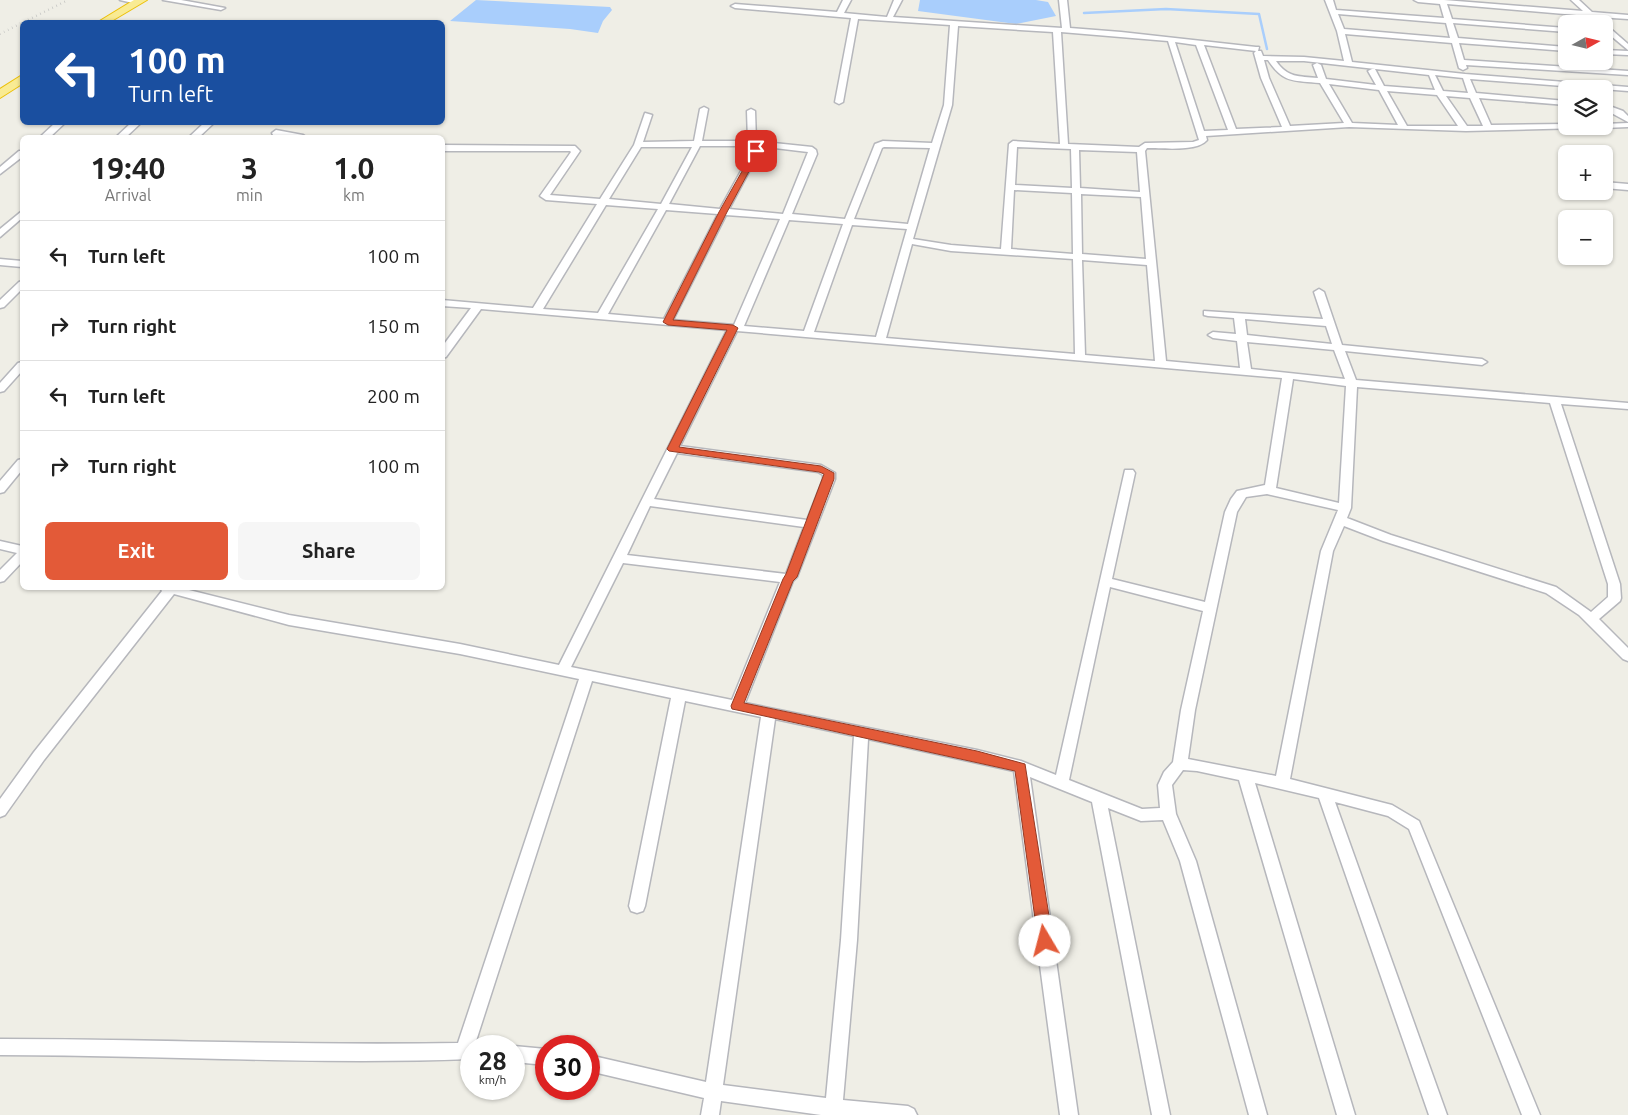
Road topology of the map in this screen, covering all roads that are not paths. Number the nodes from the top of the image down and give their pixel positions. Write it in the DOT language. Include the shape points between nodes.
graph roads {
  1 [pos="124,0"];
  2 [pos="167,0"];
  3 [pos="847,0"];
  4 [pos="898,0"];
  5 [pos="1063,0"];
  6 [pos="1329,0"];
  7 [pos="1418,0"];
  8 [pos="1528,0"];
  9 [pos="1575,0"];
  10 [pos="140,1"];
  11 [pos="1443,2"];
  12 [pos="1479,2"];
  13 [pos="735,6"];
  14 [pos="221,8"];
  15 [pos="1538,9"];
  16 [pos="1334,12"];
  17 [pos="1590,13"];
  18 [pos="838,15"];
  19 [pos="855,16"];
  20 [pos="1628,17"];
  21 [pos="889,19"];
  22 [pos="107,20"];
  23 [pos="1449,21"];
  24 [pos="954,24"];
  25 [pos="1061,29"];
  26 [pos="1558,29"];
  27 [pos="1341,31"];
  28 [pos="1613,37"];
  29 [pos="1171,40"];
  30 [pos="1455,41"];
  31 [pos="1199,42"];
  32 [pos="1558,48"];
  33 [pos="1628,48"];
  34 [pos="1256,49"];
  35 [pos="1613,52"];
  36 [pos="1628,53"];
  37 [pos="1260,58"];
  38 [pos="1273,59"];
  39 [pos="1349,62"];
  40 [pos="1461,62"];
  41 [pos="1317,65"];
  42 [pos="1372,70"];
  43 [pos="1628,73"];
  44 [pos="1432,76"];
  45 [pos="1466,78"];
  46 [pos="20,80"];
  47 [pos="1323,81"];
  48 [pos="1558,86"];
  49 [pos="1382,88"];
  50 [pos="1613,90"];
  51 [pos="1628,90"];
  52 [pos="1440,93"];
  53 [pos="0,94"];
  54 [pos="1472,95"];
  55 [pos="840,102"];
  56 [pos="1558,102"];
  57 [pos="704,109"];
  58 [pos="1613,110"];
  59 [pos="751,111"];
  60 [pos="648,115"];
  61 [pos="1628,120"];
  62 [pos="58,125"];
  63 [pos="134,125"];
  64 [pos="207,125"];
  65 [pos="284,125"];
  66 [pos="1349,125"];
  67 [pos="1628,125"];
  68 [pos="1558,126"];
  69 [pos="1613,126"];
  70 [pos="1404,128"];
  71 [pos="1488,128"];
  72 [pos="1287,129"];
  73 [pos="1466,129"];
  74 [pos="1234,132"];
  75 [pos="1202,134"];
  76 [pos="47,135"];
  77 [pos="123,135"];
  78 [pos="196,135"];
  79 [pos="273,135"];
  80 [pos="752,143"];
  81 [pos="697,144"];
  82 [pos="638,145"];
  83 [pos="935,146"];
  84 [pos="1064,147"];
  85 [pos="445,148"];
  86 [pos="1075,148"];
  87 [pos="1141,150"];
  88 [pos="20,155"];
  89 [pos="0,171"];
  90 [pos="1010,187"];
  91 [pos="1625,187"];
  92 [pos="1076,191"];
  93 [pos="1145,195"];
  94 [pos="1628,198"];
  95 [pos="602,202"];
  96 [pos="662,207"];
  97 [pos="723,212"];
  98 [pos="20,216"];
  99 [pos="786,217"];
  100 [pos="848,222"];
  101 [pos="912,227"];
  102 [pos="0,234"];
  103 [pos="908,241"];
  104 [pos="1006,252"];
  105 [pos="1078,257"];
  106 [pos="0,262"];
  107 [pos="1152,262"];
  108 [pos="20,264"];
  109 [pos="20,286"];
  110 [pos="1320,292"];
  111 [pos="445,303"];
  112 [pos="0,305"];
  113 [pos="478,306"];
  114 [pos="536,311"];
  115 [pos="1208,313"];
  116 [pos="1240,315"];
  117 [pos="602,316"];
  118 [pos="668,322"];
  119 [pos="1330,324"];
  120 [pos="736,328"];
  121 [pos="808,334"];
  122 [pos="1213,336"];
  123 [pos="1241,338"];
  124 [pos="880,340"];
  125 [pos="1338,347"];
  126 [pos="445,351"];
  127 [pos="1080,357"];
  128 [pos="1482,362"];
  129 [pos="1161,364"];
  130 [pos="20,368"];
  131 [pos="1246,372"];
  132 [pos="1288,375"];
  133 [pos="1352,383"];
  134 [pos="0,389"];
  135 [pos="1554,399"];
  136 [pos="1628,406"];
  137 [pos="673,449"];
  138 [pos="20,465"];
  139 [pos="1129,473"];
  140 [pos="0,488"];
  141 [pos="1268,490"];
  142 [pos="646,502"];
  143 [pos="1342,514"];
  144 [pos="811,524"];
  145 [pos="0,545"];
  146 [pos="20,550"];
  147 [pos="20,557"];
  148 [pos="619,558"];
  149 [pos="0,578"];
  150 [pos="788,579"];
  151 [pos="1106,582"];
  152 [pos="167,590"];
  153 [pos="176,590"];
  154 [pos="1210,608"];
  155 [pos="1591,618"];
  156 [pos="1628,656"];
  157 [pos="563,670"];
  158 [pos="587,674"];
  159 [pos="679,694"];
  160 [pos="737,706"];
  161 [pos="769,712"];
  162 [pos="861,732"];
  163 [pos="1180,764"];
  164 [pos="1021,767"];
  165 [pos="1246,777"];
  166 [pos="1282,783"];
  167 [pos="1061,784"];
  168 [pos="1325,795"];
  169 [pos="1098,800"];
  170 [pos="0,811"];
  171 [pos="1168,814"];
  172 [pos="637,906"];
  173 [pos="470,1035"];
  174 [pos="0,1047"];
  175 [pos="460,1051"];
  176 [pos="600,1065"];
  177 [pos="715,1092"];
  178 [pos="833,1112"];
  179 [pos="710,1115"];
  180 [pos="908,1115"];
  181 [pos="1069,1115"];
  182 [pos="1161,1115"];
  183 [pos="1258,1115"];
  184 [pos="1346,1115"];
  185 [pos="1438,1115"];
  186 [pos="1531,1115"];
  1 -- 10 [label="street"];
  2 -- 14 [label="street"];
  3 -- 18 [label="street"];
  4 -- 21 [label="street"];
  5 -- 25 [label="street"];
  6 -- 16 [label="street"];
  7 -- 11 [label="street"];
  8 -- 15 [label="street"];
  9 -- 17 [label="street"];
  10 -- 22 [label="highway"];
  11 -- 12 [label="street"];
  11 -- 23 [label="street"];
  12 -- 15 [label="street"];
  13 -- 18 [label="street" via="795,8"];
  15 -- 17 [label="street"];
  16 -- 23 [label="street"];
  16 -- 27 [label="street"];
  17 -- 20 [label="street"];
  18 -- 19 [label="street"];
  19 -- 21 [label="street"];
  19 -- 55 [label="street"];
  21 -- 24 [label="street"];
  23 -- 26 [label="street"];
  23 -- 30 [label="street"];
  24 -- 25 [label="street"];
  24 -- 83 [label="street" via="948,105"];
  25 -- 29 [label="street"];
  25 -- 84 [label="street"];
  27 -- 30 [label="street"];
  27 -- 39 [label="street"];
  28 -- 33 [label="street"];
  29 -- 31 [label="street"];
  29 -- 75 [label="street"];
  30 -- 32 [label="street"];
  30 -- 40 [label="street"];
  31 -- 34 [label="street"];
  31 -- 74 [label="street"];
  34 -- 37 [label="street"];
  34 -- 39 [label="street"];
  35 -- 36 [label="street"];
  37 -- 38 [label="street"];
  37 -- 72 [label="street"];
  38 -- 39 [label="street"];
  38 -- 41 [label="street"];
  38 -- 47 [label="street" via="1278,71 1287,77"];
  39 -- 45 [label="street"];
  40 -- 43 [label="street"];
  40 -- 45 [label="street"];
  41 -- 42 [label="street"];
  41 -- 47 [label="street"];
  42 -- 44 [label="street"];
  42 -- 49 [label="street"];
  44 -- 45 [label="street"];
  44 -- 52 [label="street"];
  45 -- 48 [label="street"];
  45 -- 51 [label="street"];
  45 -- 54 [label="street"];
  46 -- 53 [label="highway"];
  47 -- 49 [label="street"];
  47 -- 66 [label="street"];
  49 -- 52 [label="street"];
  49 -- 70 [label="street"];
  50 -- 51 [label="street"];
  52 -- 54 [label="street"];
  52 -- 73 [label="street"];
  54 -- 56 [label="street"];
  54 -- 71 [label="street"];
  57 -- 81 [label="street"];
  58 -- 61 [label="street"];
  59 -- 80 [label="street"];
  60 -- 82 [label="street"];
  62 -- 76 [label="street"];
  63 -- 77 [label="street"];
  64 -- 78 [label="street"];
  65 -- 79 [label="street"];
  66 -- 70 [label="street"];
  66 -- 72 [label="street"];
  67 -- 69 [label="street"];
  68 -- 71 [label="street"];
  70 -- 73 [label="street"];
  71 -- 73 [label="street"];
  72 -- 74 [label="street"];
  74 -- 75 [label="street"];
  75 -- 87 [label="street" via="1200,144 1145,146"];
  80 -- 81 [label="street"];
  80 -- 97 [label="street" via="756,151"];
  80 -- 99 [label="street" via="812,150"];
  81 -- 82 [label="street"];
  81 -- 96 [label="street"];
  82 -- 95 [label="street"];
  83 -- 100 [label="street" via="878,146"];
  83 -- 101 [label="street"];
  84 -- 86 [label="street"];
  84 -- 90 [label="street" via="1013,144"];
  85 -- 95 [label="street" via="572,148 576,151 544,196"];
  86 -- 87 [label="street"];
  86 -- 92 [label="street"];
  87 -- 93 [label="street"];
  88 -- 89 [label="street"];
  90 -- 92 [label="street"];
  90 -- 104 [label="street"];
  91 -- 94 [label="street"];
  92 -- 93 [label="street"];
  92 -- 105 [label="street"];
  93 -- 107 [label="street"];
  95 -- 96 [label="street"];
  95 -- 114 [label="street"];
  96 -- 97 [label="street"];
  96 -- 117 [label="street"];
  97 -- 99 [label="street"];
  97 -- 118 [label="street"];
  98 -- 102 [label="street"];
  99 -- 100 [label="street"];
  99 -- 120 [label="street"];
  100 -- 101 [label="street"];
  100 -- 121 [label="street"];
  101 -- 103 [label="street"];
  103 -- 104 [label="street"];
  103 -- 124 [label="street"];
  104 -- 105 [label="street"];
  105 -- 107 [label="street"];
  105 -- 127 [label="street"];
  106 -- 108 [label="street"];
  107 -- 129 [label="street"];
  109 -- 112 [label="street"];
  110 -- 119 [label="street"];
  111 -- 113 [label="street"];
  113 -- 114 [label="street"];
  113 -- 126 [label="street"];
  114 -- 117 [label="street"];
  115 -- 116 [label="street"];
  116 -- 119 [label="street"];
  116 -- 123 [label="street"];
  117 -- 118 [label="street"];
  118 -- 120 [label="street"];
  119 -- 125 [label="street"];
  120 -- 121 [label="street"];
  120 -- 137 [label="street"];
  121 -- 124 [label="street"];
  122 -- 123 [label="street"];
  123 -- 125 [label="street"];
  123 -- 131 [label="street"];
  124 -- 127 [label="street"];
  125 -- 128 [label="street"];
  125 -- 133 [label="street"];
  127 -- 129 [label="street"];
  129 -- 131 [label="street"];
  130 -- 134 [label="street"];
  131 -- 132 [label="street"];
  132 -- 133 [label="street"];
  132 -- 141 [label="street" via="1272,487"];
  133 -- 135 [label="street"];
  133 -- 143 [label="street"];
  135 -- 136 [label="street"];
  135 -- 155 [label="street" via="1614,584 1615,598"];
  137 -- 142 [label="street"];
  137 -- 144 [label="street" via="821,469 829,473"];
  138 -- 140 [label="street"];
  139 -- 151 [label="street"];
  141 -- 143 [label="street"];
  141 -- 154 [label="street" via="1244,493 1238,497 1231,512"];
  142 -- 144 [label="street"];
  142 -- 148 [label="street"];
  143 -- 155 [label="street" via="1387,538 1551,590 1570,600"];
  143 -- 166 [label="street" via="1328,551"];
  144 -- 150 [label="street"];
  145 -- 146 [label="street"];
  147 -- 149 [label="street"];
  148 -- 150 [label="street"];
  148 -- 157 [label="street"];
  150 -- 160 [label="street"];
  151 -- 154 [label="street"];
  151 -- 167 [label="street"];
  152 -- 170 [label="street"];
  153 -- 157 [label="street" via="288,620 460,648"];
  154 -- 163 [label="street"];
  155 -- 156 [label="street"];
  157 -- 158 [label="street"];
  158 -- 159 [label="street"];
  158 -- 173 [label="street"];
  159 -- 160 [label="street"];
  159 -- 172 [label="street"];
  160 -- 161 [label="street"];
  161 -- 162 [label="street"];
  161 -- 177 [label="street"];
  162 -- 164 [label="street"];
  162 -- 178 [label="street" via="849,940"];
  163 -- 165 [label="street"];
  163 -- 171 [label="street" via="1168,776 1165,785"];
  164 -- 167 [label="street"];
  164 -- 181 [label="street"];
  165 -- 166 [label="street"];
  165 -- 184 [label="street"];
  166 -- 168 [label="street"];
  167 -- 169 [label="street"];
  168 -- 185 [label="street"];
  168 -- 186 [label="street" via="1392,811 1414,825"];
  169 -- 171 [label="street" via="1141,815"];
  169 -- 182 [label="street"];
  171 -- 183 [label="street" via="1188,861"];
  174 -- 175 [label="street" via="370,1053"];
  176 -- 177 [label="street"];
  177 -- 178 [label="street"];
  177 -- 179 [label="street"];
  178 -- 180 [label="street"];
}
